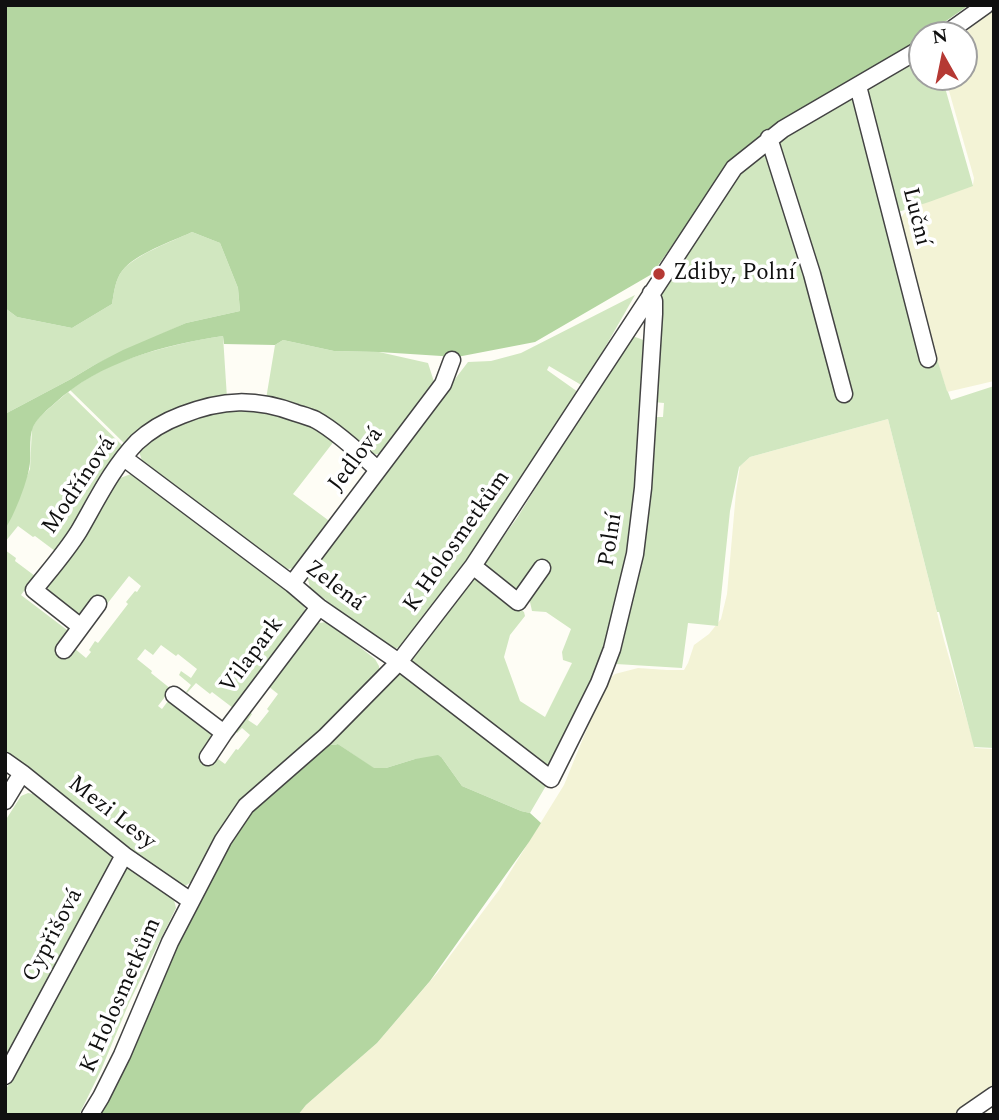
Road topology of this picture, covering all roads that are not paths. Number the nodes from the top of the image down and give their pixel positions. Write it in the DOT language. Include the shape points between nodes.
graph roads {
  1 [pos="986,5"];
  2 [pos="964,21"];
  3 [pos="908,56"];
  4 [pos="858,86"];
  5 [pos="769,138"];
  6 [pos="651,293"];
  7 [pos="928,359"];
  8 [pos="453,360"];
  9 [pos="845,394"];
  10 [pos="124,458"];
  11 [pos="378,470"];
  12 [pos="473,566"];
  13 [pos="542,568"];
  14 [pos="292,584"];
  15 [pos="98,604"];
  16 [pos="319,607"];
  17 [pos="81,628"];
  18 [pos="64,650"];
  19 [pos="400,662"];
  20 [pos="174,695"];
  21 [pos="224,733"];
  22 [pos="208,757"];
  23 [pos="5,761"];
  24 [pos="22,773"];
  25 [pos="551,779"];
  26 [pos="5,802"];
  27 [pos="124,855"];
  28 [pos="191,901"];
  29 [pos="5,1076"];
  30 [pos="994,1095"];
  31 [pos="90,1115"];
  32 [pos="965,1115"];
  1 -- 2 [label="street"];
  3 -- 4 [label="street, K Holosmetkům"];
  4 -- 5 [label="street, K Holosmetkům"];
  4 -- 7 [label="street, Luční"];
  5 -- 6 [label="street, K Holosmetkům" via="734,167"];
  5 -- 9 [label="street"];
  6 -- 12 [label="street, K Holosmetkům"];
  6 -- 25 [label="street, Polní" via="651,368 635,554 612,649"];
  8 -- 11 [label="street, Jedlová" via="443,384"];
  10 -- 11 [label="street, Modřínová" via="164,421 218,403 240,401 275,405 316,421"];
  10 -- 14 [label="street, Zelená"];
  10 -- 17 [label="street, Modřínová" via="78,533 34,590"];
  11 -- 14 [label="street, Jedlová"];
  12 -- 13 [label="street" via="518,602"];
  12 -- 19 [label="street, K Holosmetkům"];
  14 -- 16 [label="street, Zelená"];
  15 -- 17 [label="street"];
  16 -- 19 [label="street, Zelená"];
  16 -- 21 [label="street, Vilapark"];
  17 -- 18 [label="street"];
  19 -- 25 [label="street, Zelená"];
  19 -- 28 [label="street, K Holosmetkům" via="325,737 246,806"];
  20 -- 21 [label="street"];
  21 -- 22 [label="street, Vilapark"];
  23 -- 24 [label="street, Mezi Lesy"];
  24 -- 26 [label="street"];
  24 -- 27 [label="street, Mezi Lesy"];
  27 -- 28 [label="street, Mezi Lesy"];
  27 -- 29 [label="street, Cypřišová"];
  28 -- 31 [label="street, K Holosmetkům"];
  30 -- 32 [label="street"];
}
